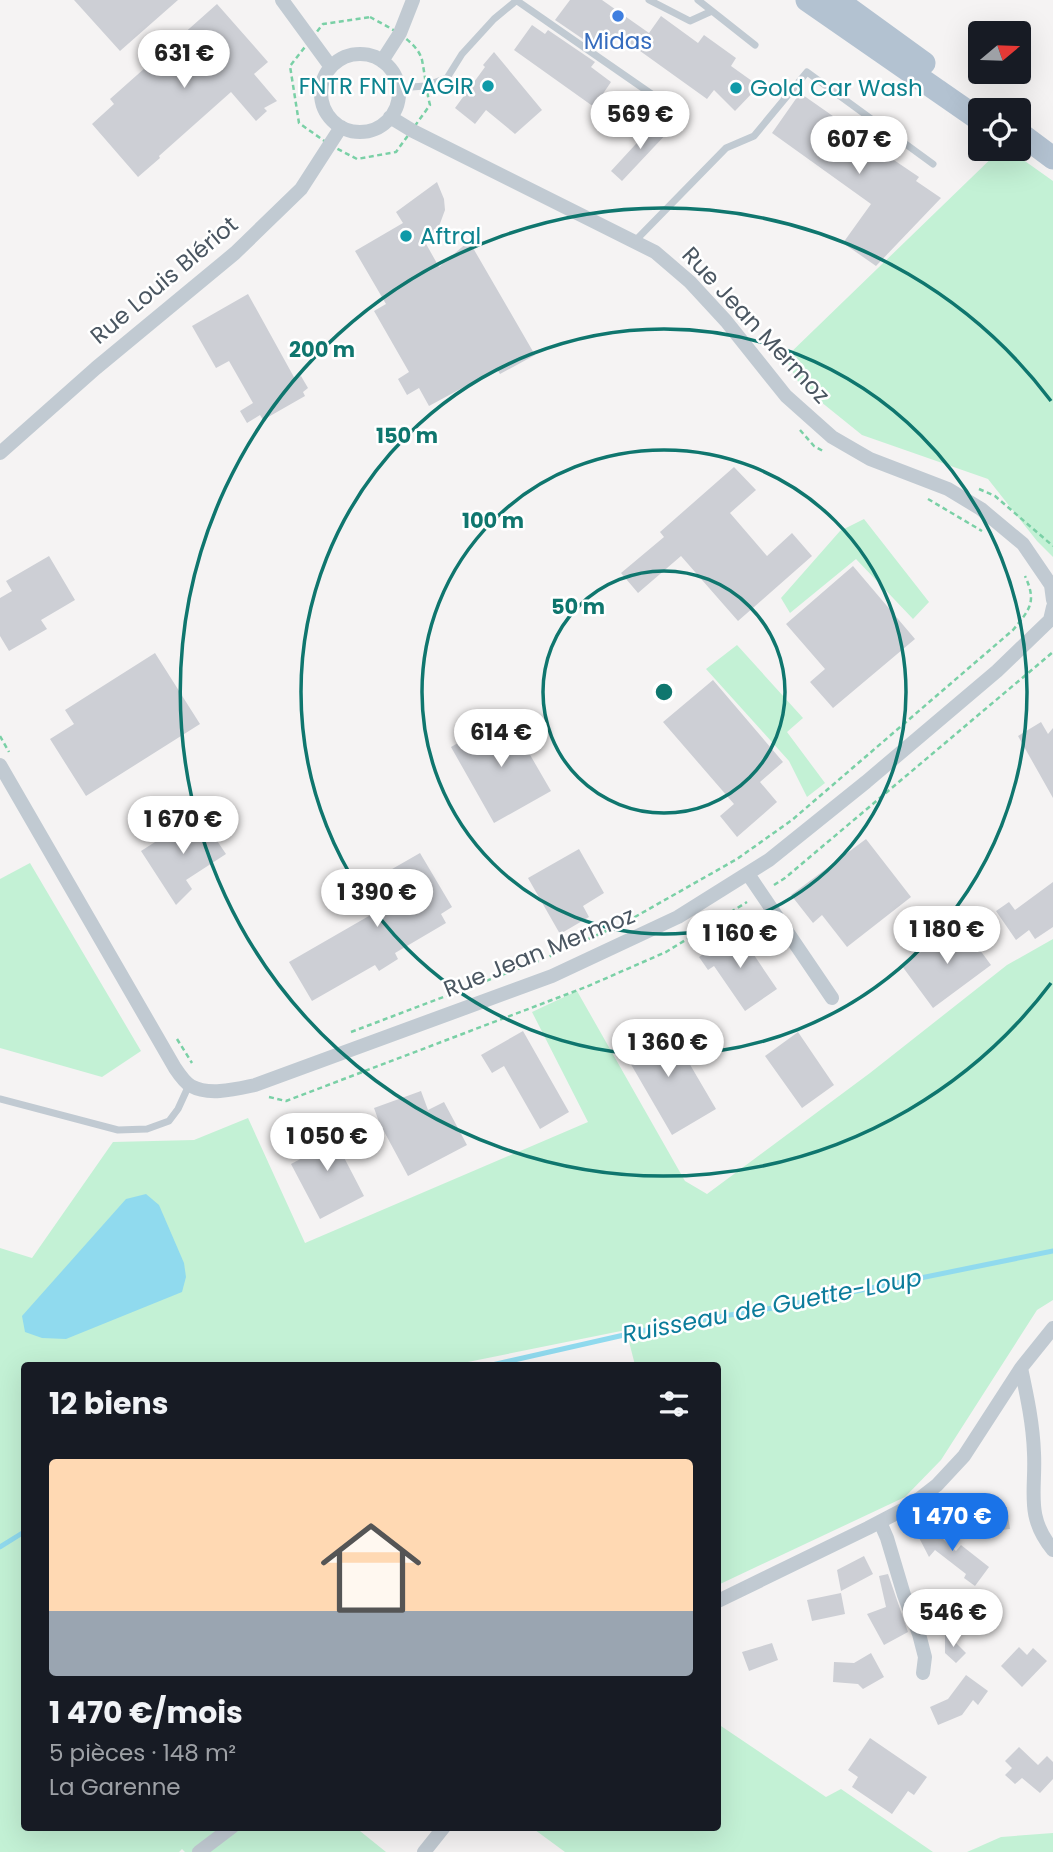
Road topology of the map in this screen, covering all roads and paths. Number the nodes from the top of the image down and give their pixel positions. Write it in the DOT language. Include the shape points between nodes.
graph roads {
  1 [pos="282,0"];
  2 [pos="413,0"];
  3 [pos="516,0"];
  4 [pos="649,0"];
  5 [pos="698,0"];
  6 [pos="807,0"];
  7 [pos="837,0"];
  8 [pos="712,11"];
  9 [pos="400,33"];
  10 [pos="312,40"];
  11 [pos="755,45"];
  12 [pos="382,61"];
  13 [pos="331,67"];
  14 [pos="425,86"];
  15 [pos="398,88"];
  16 [pos="972,98"];
  17 [pos="663,102"];
  18 [pos="968,112"];
  19 [pos="390,117"];
  20 [pos="341,127"];
  21 [pos="409,137"];
  22 [pos="1031,142"];
  23 [pos="330,145"];
  24 [pos="1031,151"];
  25 [pos="1053,158"];
  26 [pos="933,164"];
  27 [pos="1053,164"];
  28 [pos="635,242"];
  29 [pos="798,429"];
  30 [pos="825,452"];
  31 [pos="0,453"];
  32 [pos="929,499"];
  33 [pos="990,536"];
  34 [pos="1024,573"];
  35 [pos="1053,600"];
  36 [pos="1053,607"];
  37 [pos="1053,652"];
  38 [pos="992,703"];
  39 [pos="0,765"];
  40 [pos="748,874"];
  41 [pos="832,998"];
  42 [pos="173,1031"];
  43 [pos="340,1036"];
  44 [pos="197,1071"];
  45 [pos="189,1086"];
  46 [pos="0,1099"];
  47 [pos="1053,1328"];
  48 [pos="1021,1368"];
  49 [pos="880,1522"];
  50 [pos="1053,1550"];
  51 [pos="721,1600"];
  52 [pos="923,1673"];
  53 [pos="227,1831"];
  54 [pos="441,1831"];
  55 [pos="199,1852"];
  56 [pos="424,1852"];
  1 -- 10 [label="street"];
  2 -- 9 [label="street"];
  3 -- 14 [label="lane" via="462,54 447,78"];
  3 -- 17 [label="lane"];
  4 -- 8 [label="lane" via="690,22"];
  5 -- 8 [label="lane"];
  6 -- 18 [label="main road"];
  7 -- 16 [label="main road"];
  8 -- 11 [label="lane"];
  9 -- 10 [label="path" via="370,17 323,24"];
  9 -- 12 [label="street"];
  9 -- 14 [label="path" via="422,57"];
  10 -- 13 [label="street"];
  10 -- 23 [label="path" via="290,66 299,123"];
  12 -- 13 [label="street" via="350,55"];
  12 -- 15 [label="street"];
  13 -- 20 [label="street" via="321,99"];
  14 -- 15 [label="lane"];
  14 -- 21 [label="path" via="430,105"];
  15 -- 19 [label="street"];
  19 -- 20 [label="street" via="372,130"];
  19 -- 21 [label="street, Rue Jean Mermoz"];
  20 -- 23 [label="street, Rue Louis Blériot"];
  21 -- 23 [label="path" via="396,152 357,159"];
  21 -- 28 [label="street, Rue Jean Mermoz"];
  22 -- 25 [label="main road"];
  23 -- 31 [label="street, Rue Louis Blériot" via="301,189 235,253"];
  24 -- 27 [label="main road"];
  26 -- 28 [label="lane" via="807,72 754,136 726,148"];
  28 -- 35 [label="street, Rue Jean Mermoz" via="656,252 691,282 786,396 832,437 870,459 948,489 1023,544 1051,585"];
  29 -- 30 [label="path"];
  32 -- 33 [label="path"];
  34 -- 43 [label="path" via="1032,602 1013,630 792,820 737,859 626,922 544,959"];
  36 -- 40 [label="street, Rue Jean Mermoz" via="1050,620 997,671"];
  37 -- 38 [label="path"];
  39 -- 45 [label="street" via="158,1041"];
  40 -- 41 [label="street"];
  40 -- 45 [label="street, Rue Jean Mermoz" via="678,917 552,976 255,1085 206,1090"];
  42 -- 44 [label="path"];
  45 -- 46 [label="lane" via="169,1121 147,1129 118,1130"];
  47 -- 48 [label="street"];
  48 -- 49 [label="street" via="964,1456 937,1486"];
  48 -- 50 [label="street" via="1034,1453 1033,1507 1043,1538"];
  49 -- 51 [label="street"];
  49 -- 52 [label="street" via="919,1634 925,1657"];
  53 -- 55 [label="street"];
  54 -- 56 [label="street"];
}
